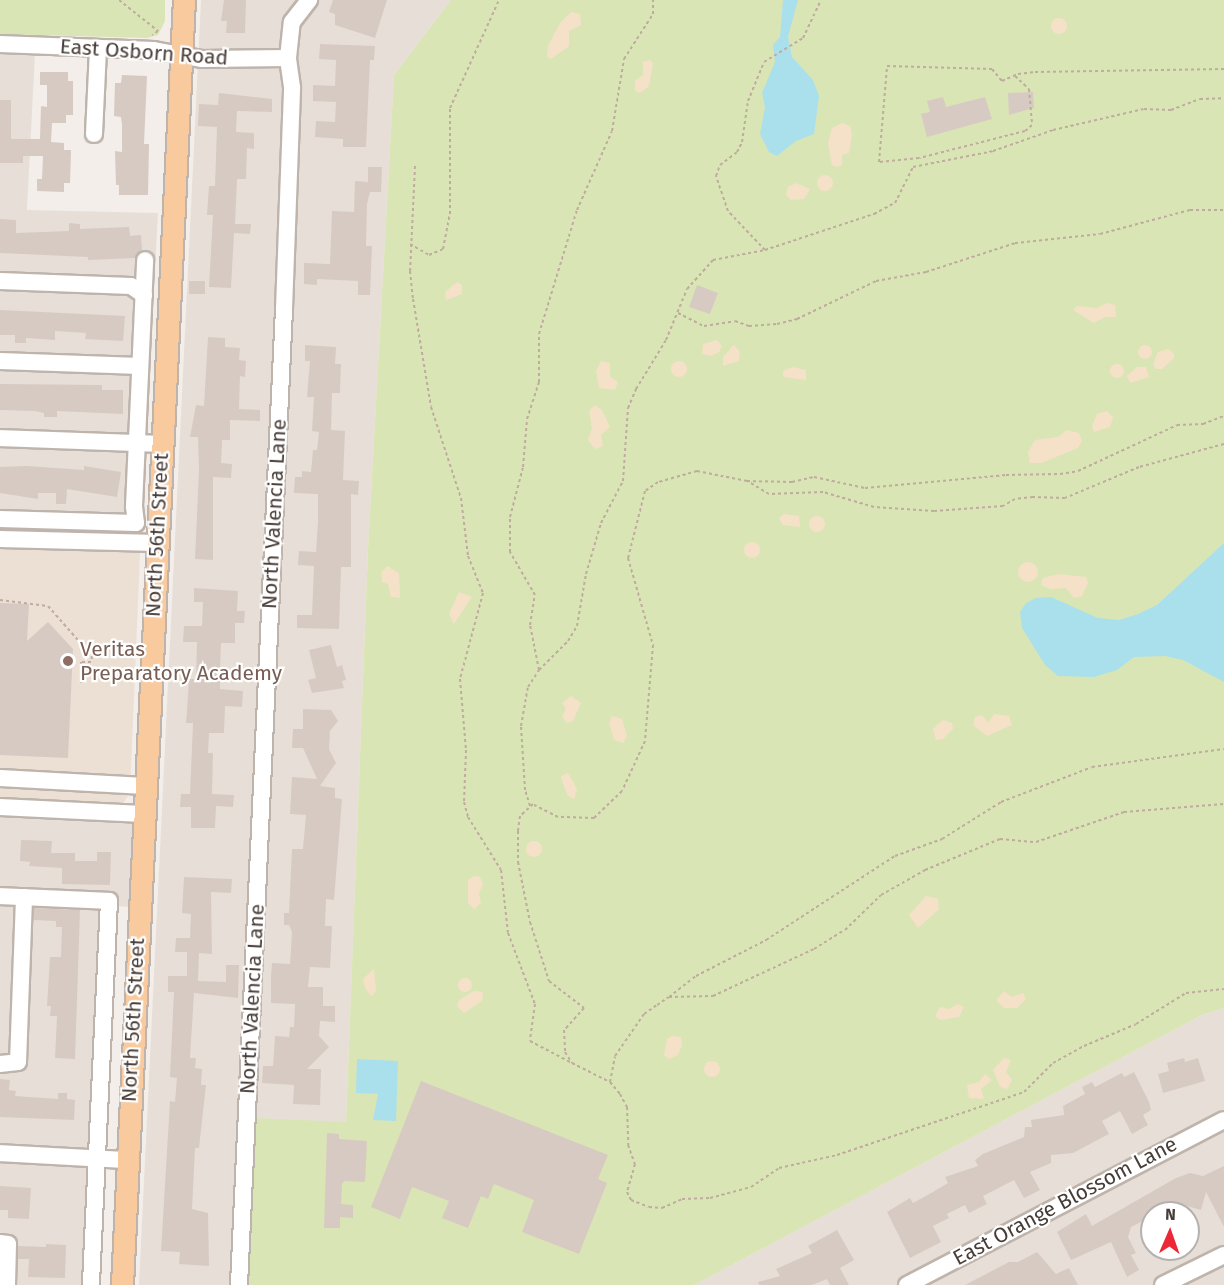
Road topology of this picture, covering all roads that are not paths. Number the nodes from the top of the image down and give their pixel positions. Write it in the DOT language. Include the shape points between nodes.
graph roads {
  1 [pos="184,0"];
  2 [pos="309,0"];
  3 [pos="0,44"];
  4 [pos="98,48"];
  5 [pos="182,55"];
  6 [pos="288,58"];
  7 [pos="94,134"];
  8 [pos="145,260"];
  9 [pos="0,281"];
  10 [pos="144,295"];
  11 [pos="0,361"];
  12 [pos="140,366"];
  13 [pos="0,438"];
  14 [pos="137,444"];
  15 [pos="162,444"];
  16 [pos="0,519"];
  17 [pos="0,540"];
  18 [pos="157,543"];
  19 [pos="0,778"];
  20 [pos="145,786"];
  21 [pos="0,807"];
  22 [pos="143,814"];
  23 [pos="0,896"];
  24 [pos="24,897"];
  25 [pos="0,1064"];
  26 [pos="1224,1120"];
  27 [pos="0,1153"];
  28 [pos="97,1158"];
  29 [pos="126,1160"];
  30 [pos="0,1243"];
  31 [pos="1224,1255"];
  32 [pos="7,1285"];
  33 [pos="91,1285"];
  34 [pos="122,1285"];
  35 [pos="239,1285"];
  36 [pos="907,1285"];
  37 [pos="1163,1285"];
  1 -- 5 [label="main road, North 56th Street"];
  2 -- 6 [label="street, North Valencia Lane" via="292,22"];
  3 -- 4 [label="street, East Osborn Road"];
  4 -- 5 [label="street, East Osborn Road"];
  4 -- 7 [label="street"];
  5 -- 6 [label="street, East Osborn Road" via="202,59"];
  5 -- 15 [label="main road, North 56th Street"];
  6 -- 35 [label="street, North Valencia Lane" via="292,87 284,309"];
  8 -- 10 [label="street"];
  9 -- 10 [label="street" via="131,286"];
  10 -- 12 [label="street"];
  11 -- 12 [label="street"];
  12 -- 14 [label="street"];
  13 -- 14 [label="street"];
  14 -- 15 [label="street"];
  14 -- 16 [label="street" via="136,523"];
  15 -- 18 [label="main road, North 56th Street"];
  17 -- 18 [label="street"];
  18 -- 20 [label="main road, North 56th Street"];
  19 -- 20 [label="street"];
  20 -- 22 [label="main road, North 56th Street"];
  21 -- 22 [label="street"];
  22 -- 29 [label="main road, North 56th Street"];
  23 -- 24 [label="street"];
  24 -- 25 [label="street" via="18,1062"];
  24 -- 28 [label="street" via="109,901"];
  26 -- 36 [label="street, East Orange Blossom Lane"];
  27 -- 28 [label="street"];
  28 -- 29 [label="street"];
  28 -- 33 [label="street"];
  29 -- 34 [label="main road, North 56th Street"];
  30 -- 32 [label="street" via="8,1244"];
  31 -- 37 [label="street"];
}
